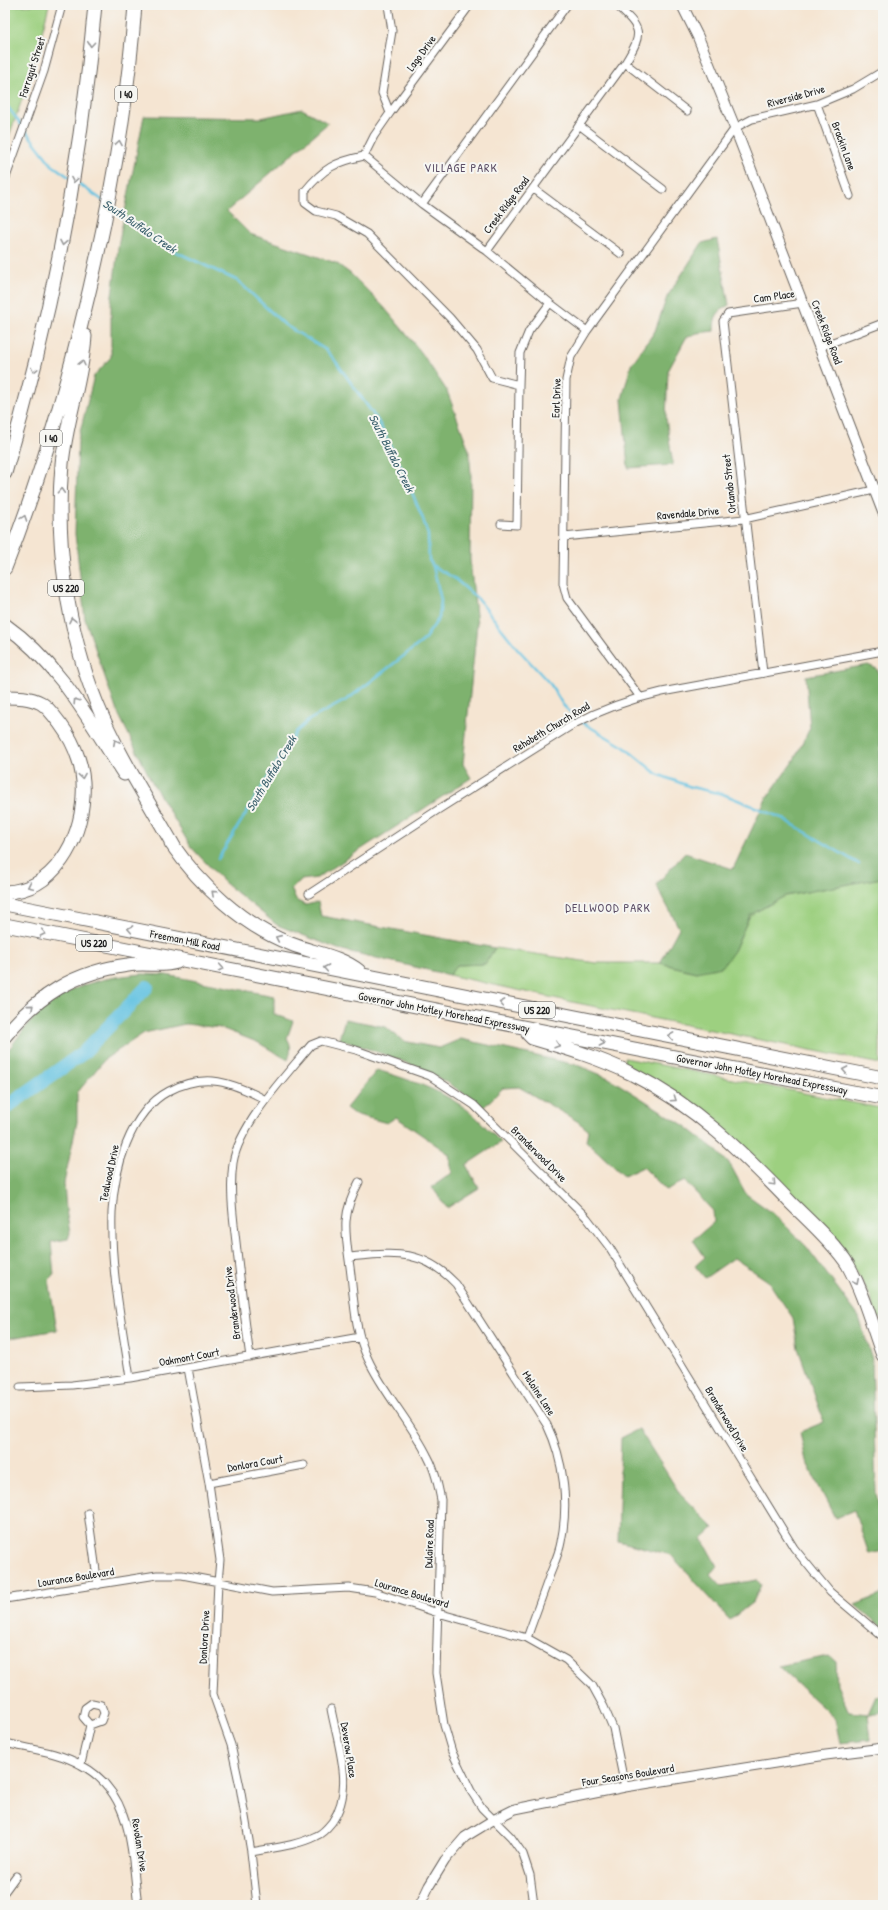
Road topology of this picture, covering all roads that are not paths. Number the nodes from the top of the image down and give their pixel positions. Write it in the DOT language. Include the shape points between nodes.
graph roads {
  1 [pos="62,5"];
  2 [pos="94,5"];
  3 [pos="135,5"];
  4 [pos="388,5"];
  5 [pos="470,5"];
  6 [pos="567,5"];
  7 [pos="616,5"];
  8 [pos="682,5"];
  9 [pos="625,63"];
  10 [pos="883,71"];
  11 [pos="817,104"];
  12 [pos="687,111"];
  13 [pos="390,113"];
  14 [pos="579,125"];
  15 [pos="735,128"];
  16 [pos="364,156"];
  17 [pos="5,180"];
  18 [pos="534,189"];
  19 [pos="663,189"];
  20 [pos="850,196"];
  21 [pos="422,204"];
  22 [pos="487,251"];
  23 [pos="621,254"];
  24 [pos="550,303"];
  25 [pos="803,303"];
  26 [pos="86,306"];
  27 [pos="748,311"];
  28 [pos="883,324"];
  29 [pos="587,331"];
  30 [pos="820,347"];
  31 [pos="519,385"];
  32 [pos="5,472"];
  33 [pos="879,489"];
  34 [pos="883,512"];
  35 [pos="744,519"];
  36 [pos="501,524"];
  37 [pos="564,537"];
  38 [pos="5,568"];
  39 [pos="5,626"];
  40 [pos="883,651"];
  41 [pos="763,673"];
  42 [pos="5,697"];
  43 [pos="640,697"];
  44 [pos="176,850"];
  45 [pos="5,892"];
  46 [pos="309,894"];
  47 [pos="5,904"];
  48 [pos="5,925"];
  49 [pos="183,961"];
  50 [pos="364,975"];
  51 [pos="523,1028"];
  52 [pos="5,1036"];
  53 [pos="883,1078"];
  54 [pos="883,1098"];
  55 [pos="266,1100"];
  56 [pos="359,1182"];
  57 [pos="349,1257"];
  58 [pos="360,1337"];
  59 [pos="883,1355"];
  60 [pos="250,1357"];
  61 [pos="188,1368"];
  62 [pos="130,1378"];
  63 [pos="20,1387"];
  64 [pos="304,1465"];
  65 [pos="209,1483"];
  66 [pos="88,1513"];
  67 [pos="218,1582"];
  68 [pos="98,1585"];
  69 [pos="5,1599"];
  70 [pos="438,1612"];
  71 [pos="527,1638"];
  72 [pos="883,1638"];
  73 [pos="332,1709"];
  74 [pos="90,1725"];
  75 [pos="5,1743"];
  76 [pos="883,1748"];
  77 [pos="81,1764"];
  78 [pos="626,1787"];
  79 [pos="493,1820"];
  80 [pos="251,1852"];
  81 [pos="16,1876"];
  82 [pos="5,1891"];
  83 [pos="138,1905"];
  84 [pos="257,1905"];
  85 [pos="420,1905"];
  86 [pos="534,1905"];
  1 -- 17 [label="street, Farragut Street" via="44,71"];
  2 -- 32 [label="highway, one-way" via="78,155 70,204 45,325"];
  26 -- 3 [label="highway, I 40, one-way" via="113,182 130,70"];
  4 -- 13 [label="street" via="392,31 382,93"];
  5 -- 13 [label="street, Lago Drive"];
  6 -- 21 [label="street"];
  7 -- 9 [label="street, Creek Ridge Road" via="635,23 638,34 637,44"];
  8 -- 15 [label="main road, Creek Ridge Road" via="698,37"];
  9 -- 12 [label="street"];
  9 -- 14 [label="street, Creek Ridge Road"];
  10 -- 11 [label="street, Riverside Drive" via="853,89"];
  11 -- 15 [label="street, Riverside Drive" via="752,119"];
  11 -- 20 [label="street, Brackin Lane"];
  13 -- 16 [label="street, Lago Drive"];
  14 -- 18 [label="street, Creek Ridge Road"];
  14 -- 19 [label="street"];
  15 -- 25 [label="main road, Creek Ridge Road"];
  15 -- 29 [label="street, Earl Drive"];
  16 -- 21 [label="street, Creek Ridge Road"];
  16 -- 31 [label="street" via="340,161 327,170 305,191 305,203 316,211 336,216 367,234 450,318 477,350 492,378"];
  18 -- 22 [label="street, Creek Ridge Road"];
  18 -- 23 [label="street"];
  21 -- 22 [label="street, Creek Ridge Road"];
  22 -- 24 [label="street"];
  24 -- 29 [label="street"];
  24 -- 31 [label="street" via="529,331 520,353"];
  25 -- 27 [label="street, Cam Place"];
  25 -- 30 [label="main road, Creek Ridge Road"];
  38 -- 26 [label="highway, I 40, one-way" via="51,438"];
  44 -- 26 [label="highway, US 220, one-way" via="98,705 80,653 65,583 60,517 62,464 67,428 84,357"];
  27 -- 35 [label="street, Orlando Street" via="728,314 723,322"];
  28 -- 30 [label="street"];
  29 -- 37 [label="street, Earl Drive" via="571,356 566,380"];
  30 -- 33 [label="main road, Creek Ridge Road"];
  31 -- 36 [label="street" via="517,525"];
  33 -- 34 [label="main road, Creek Ridge Road"];
  33 -- 35 [label="street, Ravendale Drive"];
  35 -- 37 [label="street, Ravendale Drive"];
  35 -- 41 [label="street, Orlando Street"];
  37 -- 43 [label="street, Earl Drive" via="563,583 567,598"];
  44 -- 39 [label="highway, one-way" via="61,678 37,651"];
  40 -- 41 [label="street, Rehobeth Church Road"];
  41 -- 43 [label="street, Rehobeth Church Road"];
  42 -- 45 [label="highway, one-way" via="40,702 48,708 71,738 80,764 83,795 78,825 63,861 55,870 31,886"];
  43 -- 46 [label="street, Rehobeth Church Road" via="574,724"];
  50 -- 44 [label="highway, US 220, one-way" via="351,964 311,952 269,934 210,890"];
  50 -- 47 [label="highway, Freeman Mill Road, one-way"];
  48 -- 49 [label="highway, Governor John Motley Morehead Expressway / US 220, one-way"];
  49 -- 51 [label="highway, Governor John Motley Morehead Expressway / US 220, one-way"];
  52 -- 49 [label="highway, one-way" via="41,999 86,974 130,964 166,966"];
  53 -- 50 [label="highway, Governor John Motley Morehead Expressway / US 220, one-way"];
  51 -- 54 [label="highway, Governor John Motley Morehead Expressway / US 220, one-way"];
  51 -- 59 [label="highway, one-way" via="532,1038 583,1054 631,1074 673,1098 716,1129 751,1161 847,1264 868,1309"];
  55 -- 60 [label="street, Branderwood Drive" via="241,1142 233,1163 232,1208"];
  55 -- 62 [label="street, Tealwood Drive" via="226,1082 205,1080 182,1084 162,1094 151,1104 128,1139 115,1187 112,1235"];
  55 -- 72 [label="street, Branderwood Drive" via="311,1045 321,1041 356,1050 430,1076 474,1105 587,1218 610,1248 794,1548 830,1592"];
  56 -- 57 [label="street, Dulaire Road" via="350,1197 345,1218"];
  57 -- 58 [label="street, Dulaire Road"];
  57 -- 71 [label="street, Meloine Lane" via="403,1254 422,1259 449,1277 456,1284 550,1431 562,1469 564,1521 559,1551"];
  58 -- 60 [label="street, Oakmont Court"];
  58 -- 70 [label="street, Dulaire Road" via="371,1367 420,1443 435,1475 442,1511"];
  60 -- 61 [label="street, Oakmont Court"];
  61 -- 62 [label="street, Oakmont Court"];
  61 -- 65 [label="street, Donlora Drive"];
  62 -- 63 [label="street, Oakmont Court" via="72,1385"];
  64 -- 65 [label="street, Donlora Court"];
  65 -- 67 [label="street, Donlora Drive" via="220,1560"];
  66 -- 68 [label="street"];
  67 -- 68 [label="street, Lourance Boulevard" via="182,1575 157,1575"];
  67 -- 70 [label="street, Lourance Boulevard" via="272,1592 349,1588 375,1592"];
  67 -- 80 [label="street, Donlora Drive" via="213,1694 231,1746"];
  68 -- 69 [label="street, Lourance Boulevard"];
  70 -- 71 [label="street, Lourance Boulevard"];
  70 -- 79 [label="street, Dulaire Road" via="436,1673 440,1708 446,1731 463,1775 482,1808"];
  71 -- 78 [label="street, Lourance Boulevard" via="566,1660 592,1685 613,1728"];
  73 -- 80 [label="street, Deverow Place" via="344,1773 344,1794 339,1812 318,1836"];
  74 -- 77 [label="street"];
  75 -- 77 [label="street, Revolan Drive" via="56,1755"];
  76 -- 78 [label="street, Four Seasons Boulevard"];
  77 -- 83 [label="street, Revolan Drive" via="109,1787 126,1817"];
  78 -- 79 [label="street, Four Seasons Boulevard" via="514,1809"];
  79 -- 85 [label="street, Four Seasons Boulevard" via="465,1837 445,1860"];
  79 -- 86 [label="street, Dulaire Road" via="511,1837 523,1854 530,1875"];
  80 -- 84 [label="street, Donlora Drive"];
  81 -- 82 [label="street"];
}
